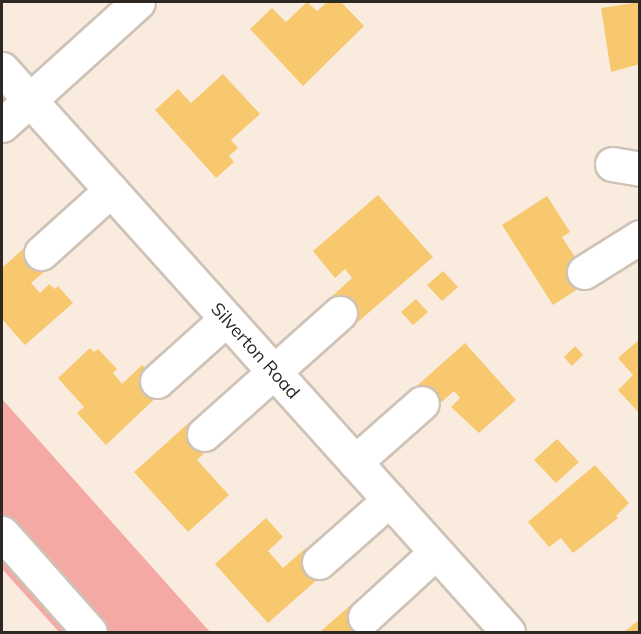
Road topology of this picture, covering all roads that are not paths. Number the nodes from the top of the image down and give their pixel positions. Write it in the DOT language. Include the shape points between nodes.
graph roads {
  1 [pos="138,2"];
  2 [pos="2,69"];
  3 [pos="28,98"];
  4 [pos="2,125"];
  5 [pos="111,190"];
  6 [pos="639,237"];
  7 [pos="41,253"];
  8 [pos="584,272"];
  9 [pos="340,314"];
  10 [pos="226,319"];
  11 [pos="276,374"];
  12 [pos="157,381"];
  13 [pos="422,403"];
  14 [pos="204,434"];
  15 [pos="355,462"];
  16 [pos="389,500"];
  17 [pos="2,533"];
  18 [pos="436,552"];
  19 [pos="319,562"];
  20 [pos="365,617"];
  21 [pos="90,633"];
  22 [pos="508,633"];
  1 -- 3 [label="street"];
  2 -- 3 [label="street, Silverton Road"];
  3 -- 4 [label="street"];
  3 -- 5 [label="street, Silverton Road"];
  5 -- 7 [label="street"];
  5 -- 10 [label="street, Silverton Road"];
  6 -- 8 [label="street"];
  9 -- 11 [label="street"];
  10 -- 11 [label="street, Silverton Road"];
  10 -- 12 [label="street"];
  11 -- 14 [label="street"];
  11 -- 15 [label="street, Silverton Road"];
  13 -- 15 [label="street"];
  15 -- 16 [label="street, Silverton Road"];
  16 -- 18 [label="street, Silverton Road"];
  16 -- 19 [label="street"];
  17 -- 21 [label="street"];
  18 -- 20 [label="street"];
  18 -- 22 [label="street, Silverton Road"];
}
